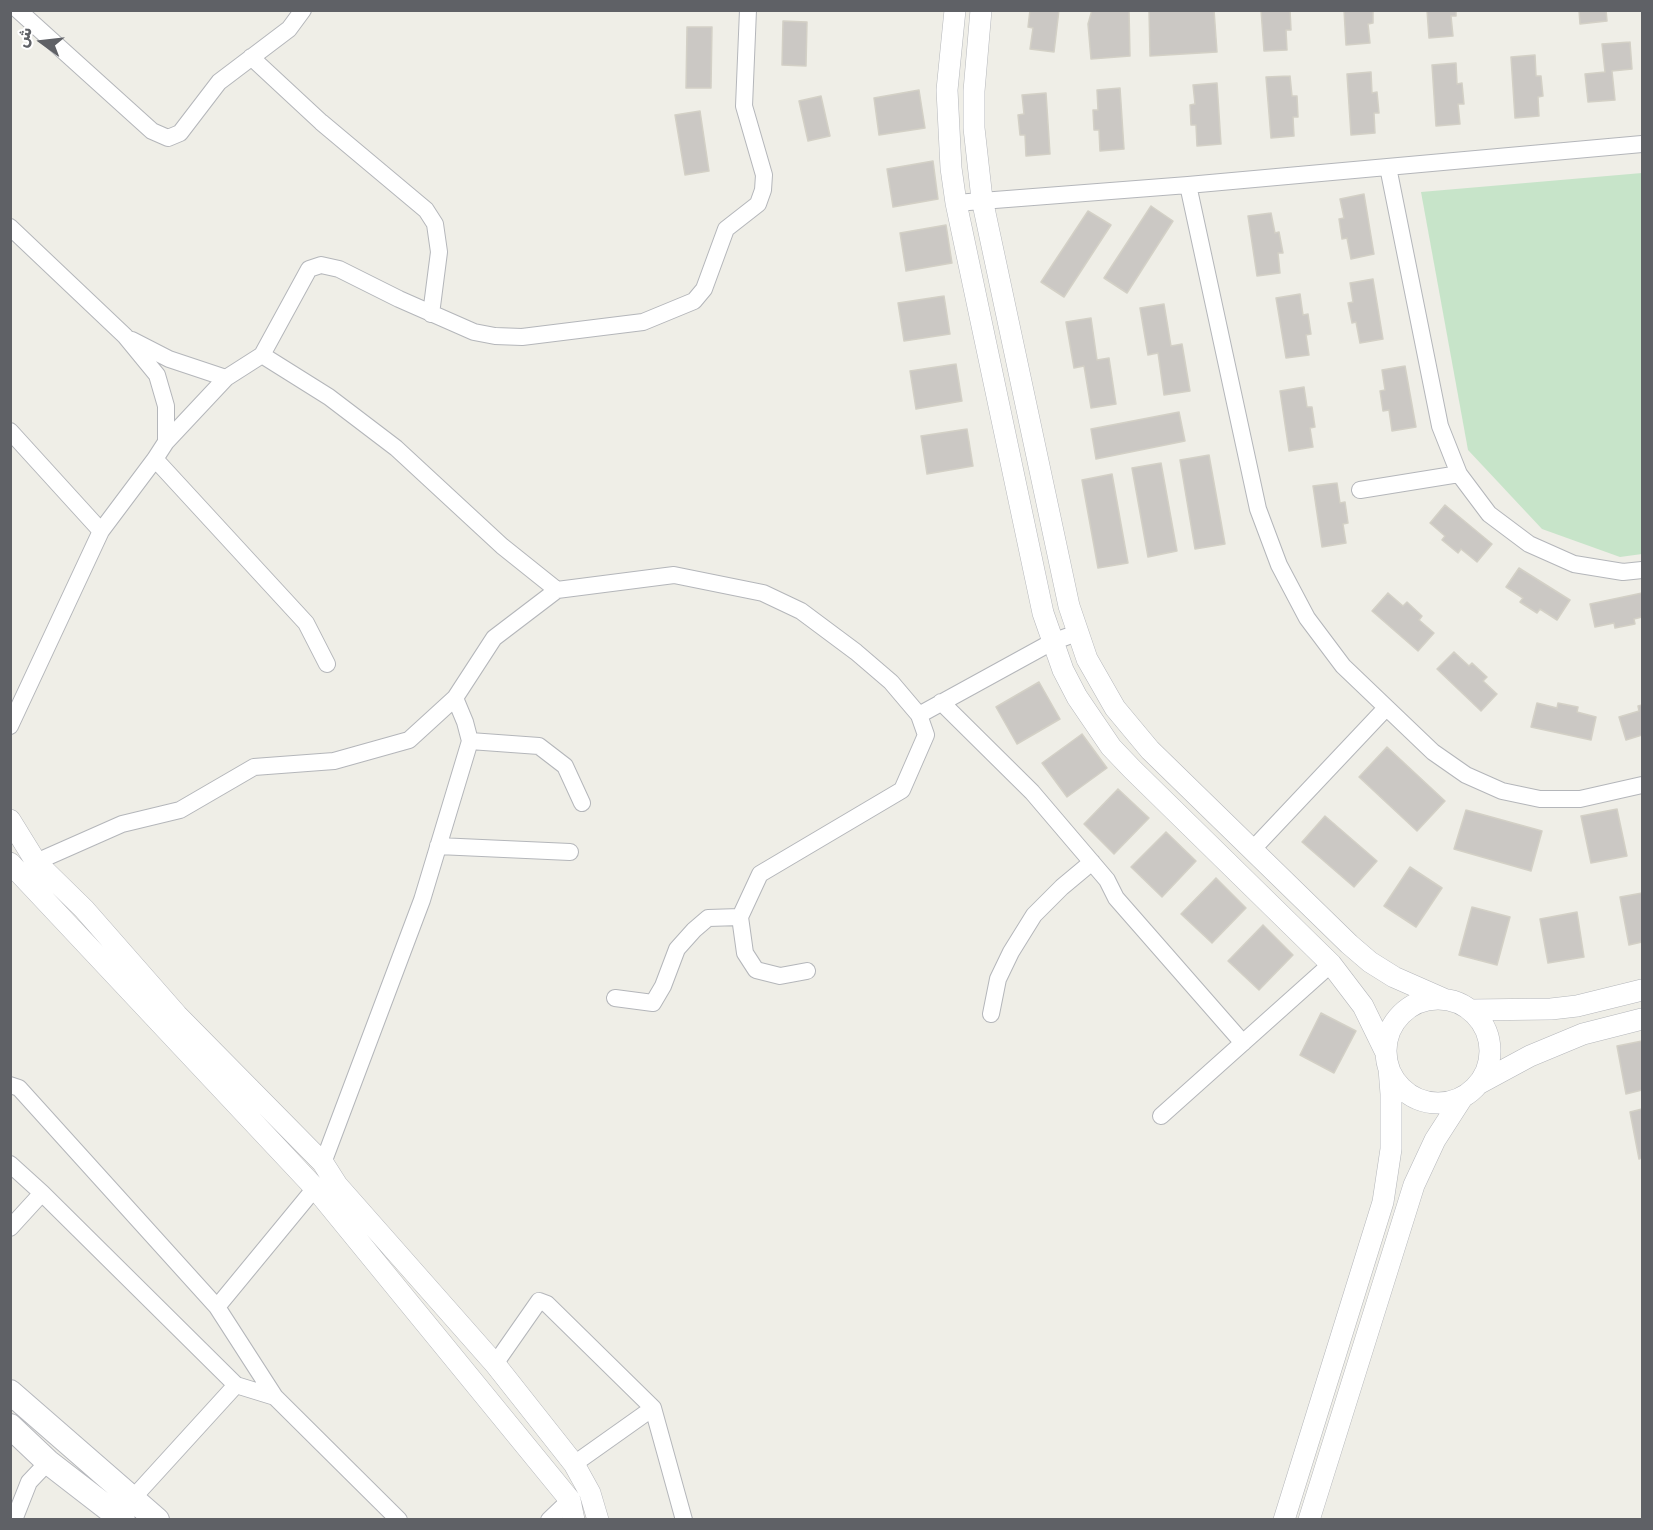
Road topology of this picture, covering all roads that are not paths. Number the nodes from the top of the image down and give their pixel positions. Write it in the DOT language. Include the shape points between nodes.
graph roads {
  1 [pos="18,10"];
  2 [pos="303,10"];
  3 [pos="747,10"];
  4 [pos="955,10"];
  5 [pos="981,10"];
  6 [pos="251,57"];
  7 [pos="1642,144"];
  8 [pos="1388,167"];
  9 [pos="1188,185"];
  10 [pos="982,200"];
  11 [pos="956,203"];
  12 [pos="10,227"];
  13 [pos="431,314"];
  14 [pos="125,336"];
  15 [pos="262,355"];
  16 [pos="226,378"];
  17 [pos="10,431"];
  18 [pos="166,442"];
  19 [pos="155,459"];
  20 [pos="1459,474"];
  21 [pos="1360,490"];
  22 [pos="101,531"];
  23 [pos="1642,570"];
  24 [pos="557,590"];
  25 [pos="1077,633"];
  26 [pos="1052,642"];
  27 [pos="327,664"];
  28 [pos="456,698"];
  29 [pos="941,702"];
  30 [pos="1386,708"];
  31 [pos="919,715"];
  32 [pos="10,726"];
  33 [pos="470,741"];
  34 [pos="1642,785"];
  35 [pos="582,803"];
  36 [pos="10,820"];
  37 [pos="438,846"];
  38 [pos="1252,850"];
  39 [pos="570,852"];
  40 [pos="1223,858"];
  41 [pos="36,862"];
  42 [pos="1092,862"];
  43 [pos="10,864"];
  44 [pos="1245,879"];
  45 [pos="740,917"];
  46 [pos="1331,964"];
  47 [pos="807,971"];
  48 [pos="1642,990"];
  49 [pos="615,998"];
  50 [pos="1444,999"];
  51 [pos="1471,1010"];
  52 [pos="991,1014"];
  53 [pos="1642,1019"];
  54 [pos="1243,1043"];
  55 [pos="1387,1060"];
  56 [pos="1480,1083"];
  57 [pos="10,1085"];
  58 [pos="1462,1098"];
  59 [pos="1161,1116"];
  60 [pos="323,1163"];
  61 [pos="10,1164"];
  62 [pos="315,1188"];
  63 [pos="42,1193"];
  64 [pos="10,1228"];
  65 [pos="217,1307"];
  66 [pos="495,1364"];
  67 [pos="236,1385"];
  68 [pos="10,1392"];
  69 [pos="275,1397"];
  70 [pos="653,1408"];
  71 [pos="10,1426"];
  72 [pos="10,1449"];
  73 [pos="48,1462"];
  74 [pos="574,1464"];
  75 [pos="133,1498"];
  76 [pos="572,1510"];
  77 [pos="14,1520"];
  78 [pos="123,1520"];
  79 [pos="157,1520"];
  80 [pos="399,1520"];
  81 [pos="549,1520"];
  82 [pos="598,1520"];
  83 [pos="684,1520"];
  84 [pos="1284,1520"];
  85 [pos="1310,1520"];
  1 -- 6 [label="street" via="152,131 168,138 180,133 219,82"];
  2 -- 6 [label="street" via="289,28"];
  3 -- 13 [label="street" via="744,106 764,175 763,190 758,204 726,229 704,289 694,301 643,322 522,337 474,332"];
  4 -- 11 [label="street" via="947,90"];
  5 -- 10 [label="street" via="974,128"];
  6 -- 13 [label="street" via="426,210 435,224 438,252"];
  7 -- 8 [label="street"];
  8 -- 9 [label="street"];
  8 -- 20 [label="street" via="1440,426"];
  9 -- 10 [label="street"];
  9 -- 30 [label="street" via="1258,509 1279,565 1307,618 1343,666"];
  10 -- 11 [label="street"];
  10 -- 25 [label="street"];
  11 -- 26 [label="street"];
  12 -- 14 [label="street"];
  13 -- 15 [label="street" via="339,269 321,265 309,269"];
  14 -- 16 [label="street" via="169,359"];
  14 -- 18 [label="street" via="157,375 166,406"];
  15 -- 16 [label="street"];
  15 -- 24 [label="street" via="396,448 502,546"];
  16 -- 18 [label="street"];
  17 -- 22 [label="street"];
  18 -- 19 [label="street"];
  19 -- 22 [label="street"];
  19 -- 27 [label="street" via="306,623"];
  20 -- 21 [label="street"];
  20 -- 23 [label="street" via="1489,513 1529,544 1574,564 1623,572"];
  22 -- 32 [label="street"];
  24 -- 28 [label="street" via="494,638"];
  24 -- 31 [label="street" via="674,575 763,593 801,611 856,652 891,682"];
  25 -- 26 [label="street"];
  25 -- 38 [label="street" via="1100,684 1132,730"];
  26 -- 29 [label="street"];
  26 -- 40 [label="street" via="1077,697 1111,747"];
  28 -- 33 [label="street"];
  28 -- 41 [label="street" via="409,740 334,761 254,767 180,810 122,824"];
  29 -- 31 [label="street"];
  29 -- 42 [label="street" via="1032,792"];
  30 -- 34 [label="street" via="1433,752 1466,775 1502,791 1540,799 1580,799"];
  30 -- 38 [label="street"];
  31 -- 45 [label="street" via="926,735 902,790 760,874"];
  33 -- 35 [label="street" via="539,746 565,766"];
  33 -- 37 [label="street"];
  36 -- 41 [label="street"];
  37 -- 39 [label="street"];
  37 -- 60 [label="street" via="422,900"];
  38 -- 40 [label="street" via="1236,849"];
  38 -- 44 [label="street" via="1255,866"];
  38 -- 50 [label="street" via="1370,962"];
  40 -- 44 [label="street"];
  41 -- 60 [label="street" via="84,909 177,1015"];
  42 -- 52 [label="street" via="1034,915 998,979"];
  42 -- 54 [label="street" via="1116,898"];
  43 -- 62 [label="street"];
  44 -- 46 [label="street"];
  45 -- 47 [label="street" via="745,953 756,970 780,976"];
  45 -- 49 [label="street" via="708,918 694,930 677,949 653,1003"];
  46 -- 54 [label="street"];
  46 -- 55 [label="street" via="1363,1006"];
  48 -- 51 [label="street" via="1577,1006"];
  50 -- 51 [label="street"];
  50 -- 55 [label="street" via="1422,1002 1403,1012 1388,1038"];
  51 -- 56 [label="street" via="1484,1026 1490,1045 1490,1058"];
  53 -- 56 [label="street" via="1574,1037"];
  54 -- 59 [label="street"];
  55 -- 58 [label="street" via="1395,1081 1418,1100 1448,1103"];
  55 -- 84 [label="street" via="1391,1149 1383,1202"];
  56 -- 58 [label="street"];
  57 -- 65 [label="street" via="19,1088"];
  58 -- 85 [label="street" via="1435,1140 1414,1185"];
  60 -- 66 [label="street" via="337,1185"];
  61 -- 63 [label="street"];
  62 -- 65 [label="street"];
  62 -- 76 [label="street"];
  63 -- 64 [label="street"];
  63 -- 67 [label="street"];
  65 -- 69 [label="street"];
  66 -- 70 [label="street" via="539,1301 547,1304"];
  66 -- 74 [label="street"];
  67 -- 69 [label="street"];
  67 -- 75 [label="street"];
  68 -- 75 [label="main road"];
  69 -- 80 [label="street"];
  70 -- 74 [label="street"];
  70 -- 83 [label="street"];
  71 -- 73 [label="main road"];
  72 -- 73 [label="main road"];
  73 -- 77 [label="street" via="29,1482"];
  73 -- 78 [label="main road"];
  74 -- 82 [label="street" via="590,1493"];
  75 -- 79 [label="main road"];
  76 -- 81 [label="street"];
}
